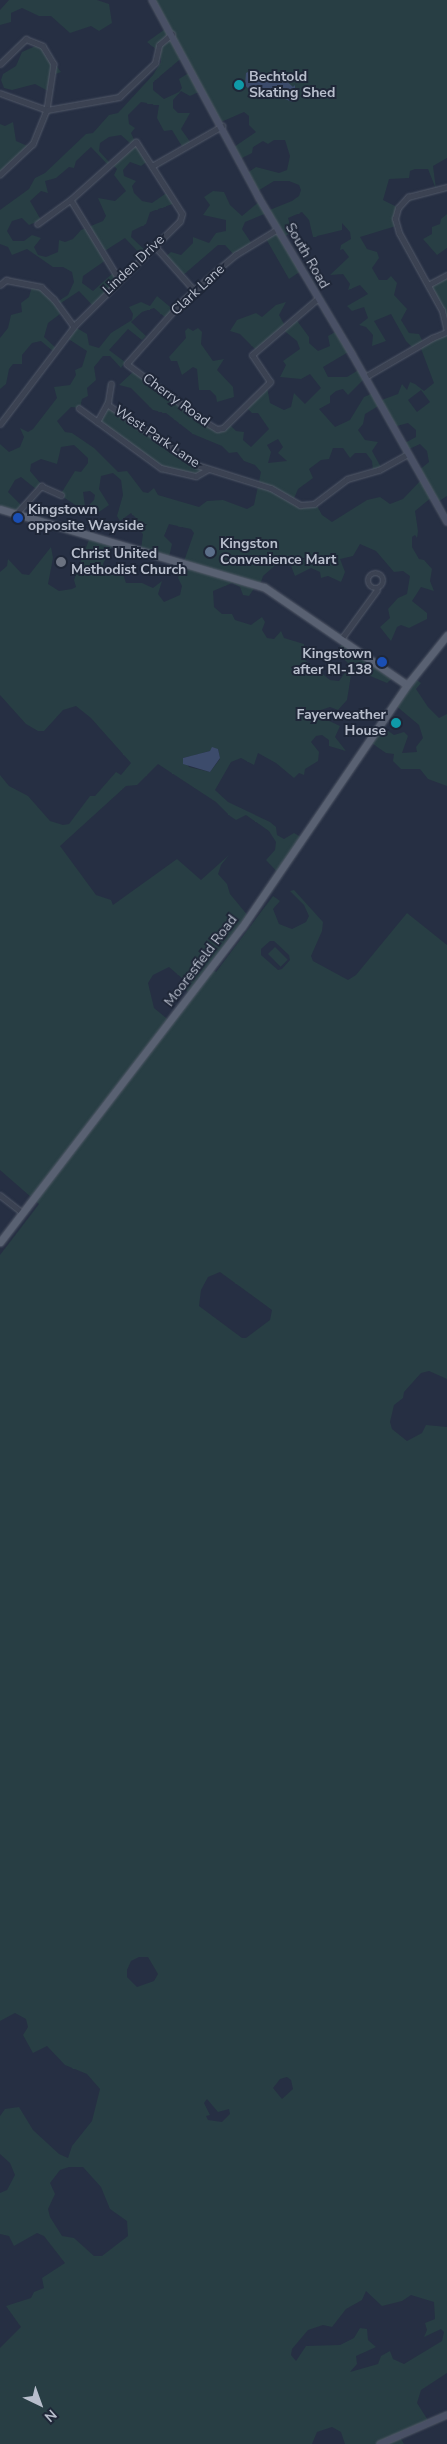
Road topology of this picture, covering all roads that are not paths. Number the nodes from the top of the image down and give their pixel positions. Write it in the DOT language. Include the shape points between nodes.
graph roads {
  1 [pos="152,0"];
  2 [pos="172,34"];
  3 [pos="0,64"];
  4 [pos="0,93"];
  5 [pos="47,110"];
  6 [pos="222,126"];
  7 [pos="152,166"];
  8 [pos="0,175"];
  9 [pos="447,188"];
  10 [pos="71,200"];
  11 [pos="38,224"];
  12 [pos="277,230"];
  13 [pos="154,245"];
  14 [pos="447,275"];
  15 [pos="120,279"];
  16 [pos="0,285"];
  17 [pos="428,285"];
  18 [pos="195,291"];
  19 [pos="317,299"];
  20 [pos="74,327"];
  21 [pos="447,332"];
  22 [pos="128,362"];
  23 [pos="365,377"];
  24 [pos="111,384"];
  25 [pos="107,404"];
  26 [pos="79,408"];
  27 [pos="97,422"];
  28 [pos="0,424"];
  29 [pos="408,454"];
  30 [pos="207,470"];
  31 [pos="61,495"];
  32 [pos="0,509"];
  33 [pos="16,514"];
  34 [pos="447,522"];
  35 [pos="377,590"];
  36 [pos="447,635"];
  37 [pos="342,638"];
  38 [pos="408,685"];
  39 [pos="0,1196"];
  40 [pos="23,1213"];
  41 [pos="0,1242"];
  42 [pos="447,2414"];
  43 [pos="380,2444"];
  1 -- 2 [label="street, South Road"];
  2 -- 5 [label="street" via="159,45 155,63 148,72 119,97"];
  2 -- 6 [label="street, South Road"];
  3 -- 5 [label="street" via="26,39 44,46 54,64"];
  4 -- 5 [label="street"];
  5 -- 8 [label="street" via="33,144"];
  6 -- 7 [label="street"];
  6 -- 12 [label="street, South Road"];
  7 -- 10 [label="street" via="136,142"];
  7 -- 13 [label="street, Linden Drive" via="182,214 180,221"];
  9 -- 17 [label="street" via="414,194 403,201 396,212 399,233"];
  10 -- 11 [label="street"];
  10 -- 15 [label="street"];
  12 -- 18 [label="street, Clark Lane" via="236,255"];
  12 -- 19 [label="street, South Road"];
  13 -- 15 [label="street, Linden Drive"];
  13 -- 18 [label="street"];
  14 -- 17 [label="street"];
  15 -- 20 [label="street, Linden Drive"];
  16 -- 20 [label="street" via="6,280 41,287"];
  17 -- 21 [label="street" via="442,311"];
  18 -- 22 [label="street, Clark Lane"];
  19 -- 22 [label="street, Cherry Road" via="252,355 270,382 223,428 217,429 207,423"];
  19 -- 23 [label="street, South Road"];
  20 -- 28 [label="street, Linden Drive"];
  21 -- 23 [label="street"];
  23 -- 29 [label="street, South Road"];
  24 -- 25 [label="street"];
  25 -- 27 [label="street"];
  25 -- 30 [label="street, West Park Lane"];
  26 -- 27 [label="street"];
  27 -- 30 [label="street" via="161,468 196,476"];
  29 -- 30 [label="street" via="379,470 347,479 321,500 307,505 294,502 272,488"];
  29 -- 34 [label="street, South Road"];
  31 -- 33 [label="street" via="41,486"];
  32 -- 33 [label="main road"];
  33 -- 37 [label="main road" via="264,586"];
  35 -- 37 [label="street"];
  36 -- 38 [label="main road, Mooresfield Road"];
  37 -- 38 [label="main road"];
  38 -- 40 [label="main road, Mooresfield Road" via="242,927"];
  39 -- 40 [label="street"];
  40 -- 41 [label="main road, Mooresfield Road"];
  42 -- 43 [label="street"];
}
